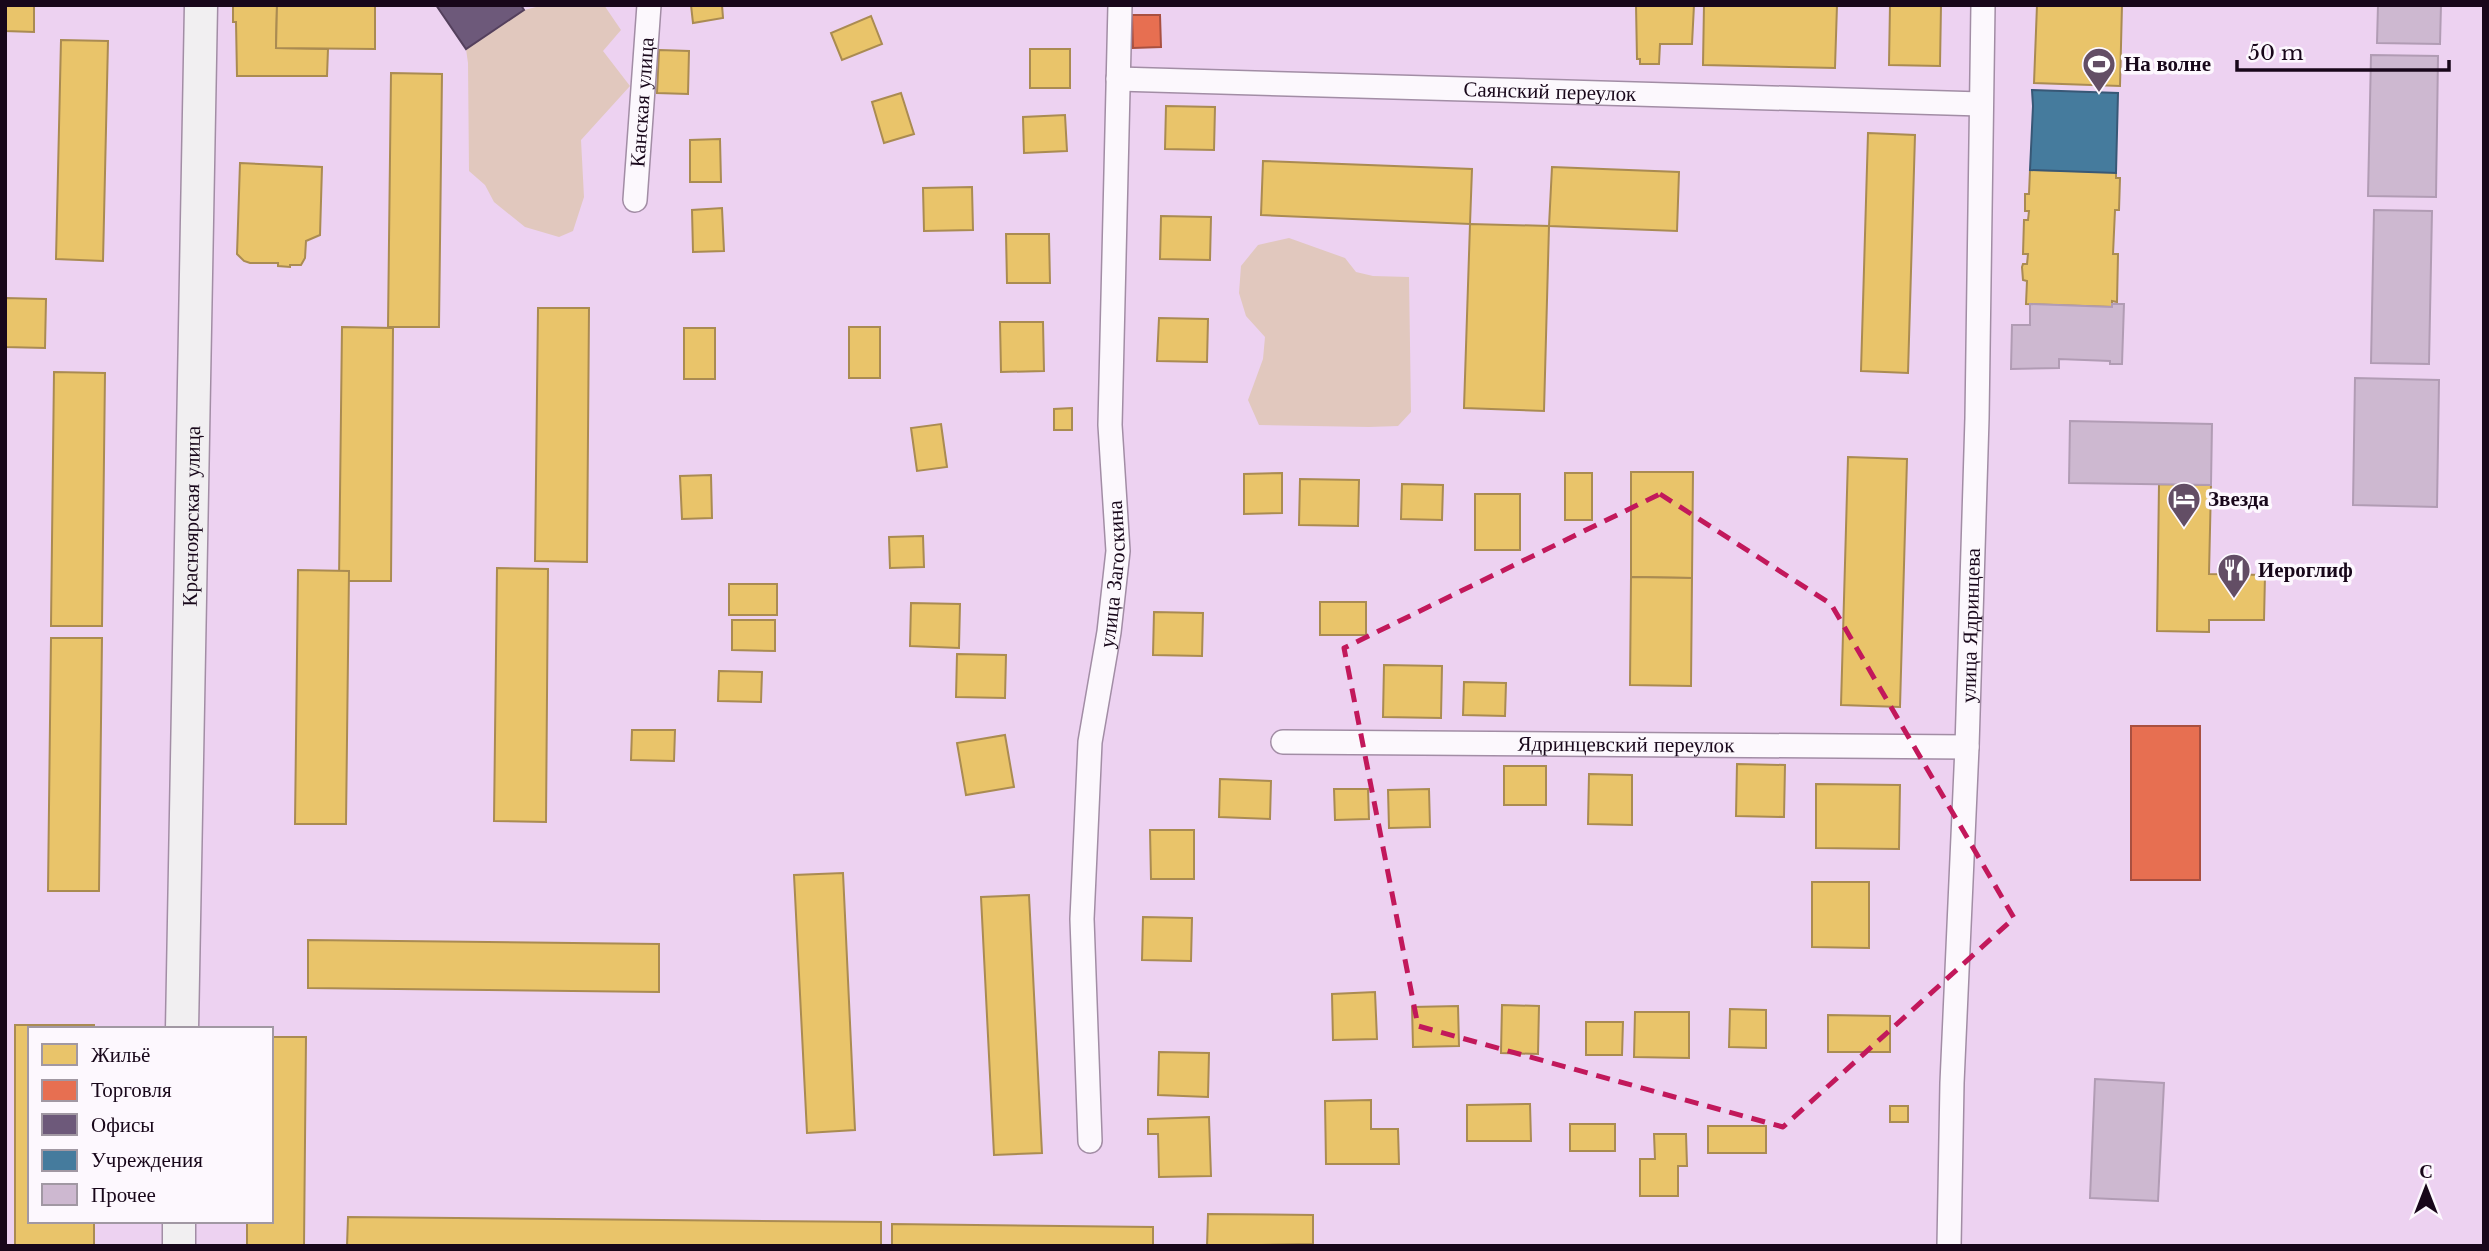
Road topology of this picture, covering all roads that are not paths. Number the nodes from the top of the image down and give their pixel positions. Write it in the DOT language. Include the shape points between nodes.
graph roads {
  1 [pos="201,5"];
  2 [pos="649,5"];
  3 [pos="1120,5"];
  4 [pos="1983,5"];
  5 [pos="1118,79"];
  6 [pos="1981,104"];
  7 [pos="635,200"];
  8 [pos="1283,742"];
  9 [pos="1967,747"];
  10 [pos="182,1027"];
  11 [pos="1090,1141"];
  12 [pos="179,1223"];
  13 [pos="178,1246"];
  14 [pos="1949,1246"];
  1 -- 10 [label="street, Красноярская улица"];
  2 -- 7 [label="street, Канская улица"];
  3 -- 5 [label="street, улица Загоскина"];
  4 -- 6 [label="street, улица Ядринцева"];
  5 -- 6 [label="street, Саянский переулок"];
  5 -- 11 [label="street, улица Загоскина" via="1110,425 1118,551 1090,742 1082,919"];
  6 -- 9 [label="street, улица Ядринцева" via="1978,418"];
  8 -- 9 [label="street, Ядринцевский переулок"];
  9 -- 14 [label="street, улица Ядринцева"];
  12 -- 13 [label="street"];
}
